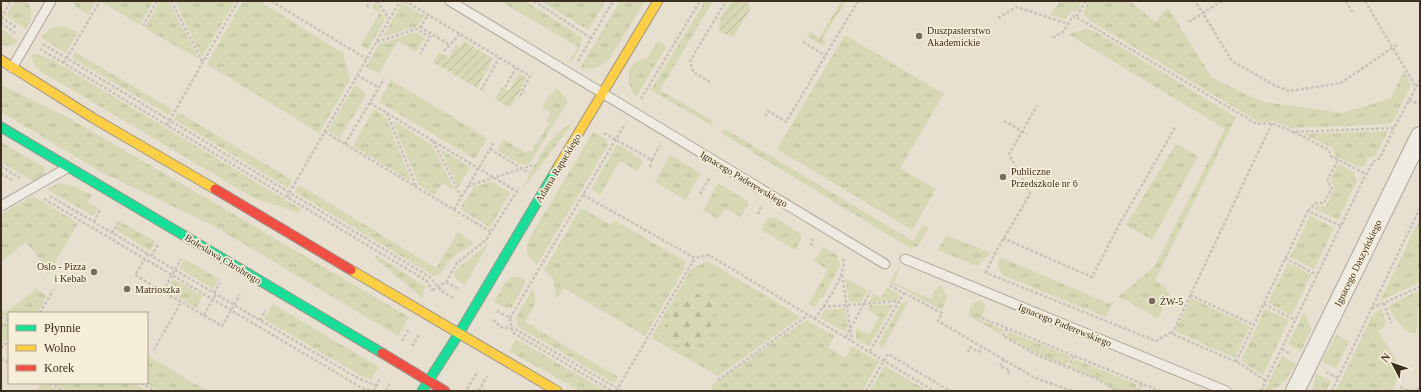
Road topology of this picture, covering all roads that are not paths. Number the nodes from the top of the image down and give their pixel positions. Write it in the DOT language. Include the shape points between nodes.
graph roads {
  1 [pos="52,1"];
  2 [pos="450,1"];
  3 [pos="658,1"];
  4 [pos="1,60"];
  5 [pos="12,68"];
  6 [pos="602,93"];
  7 [pos="1,127"];
  8 [pos="1420,136"];
  9 [pos="68,168"];
  10 [pos="1,206"];
  11 [pos="905,259"];
  12 [pos="885,264"];
  13 [pos="475,306"];
  14 [pos="430,316"];
  15 [pos="458,334"];
  16 [pos="428,381"];
  17 [pos="422,391"];
  18 [pos="444,391"];
  19 [pos="557,391"];
  20 [pos="1226,391"];
  21 [pos="1295,391"];
  1 -- 5 [label="lane"];
  2 -- 6 [label="lane, Ignacego Paderewskiego"];
  3 -- 6 [label="street, Adama Rapackiego"];
  4 -- 5 [label="street"];
  5 -- 14 [label="street"];
  6 -- 12 [label="lane, Ignacego Paderewskiego"];
  6 -- 13 [label="street, Adama Rapackiego"];
  7 -- 9 [label="street, Bolesława Chrobrego"];
  8 -- 21 [label="street, Ignacego Daszyńskiego"];
  9 -- 10 [label="lane"];
  9 -- 16 [label="street, Bolesława Chrobrego"];
  11 -- 20 [label="lane, Ignacego Paderewskiego"];
  13 -- 14 [label="street" via="445,319"];
  13 -- 15 [label="street, Adama Rapackiego"];
  14 -- 15 [label="street"];
  15 -- 16 [label="street, Adama Rapackiego"];
  15 -- 19 [label="street"];
  16 -- 17 [label="street, Adama Rapackiego"];
  16 -- 18 [label="street, Bolesława Chrobrego"];
}
